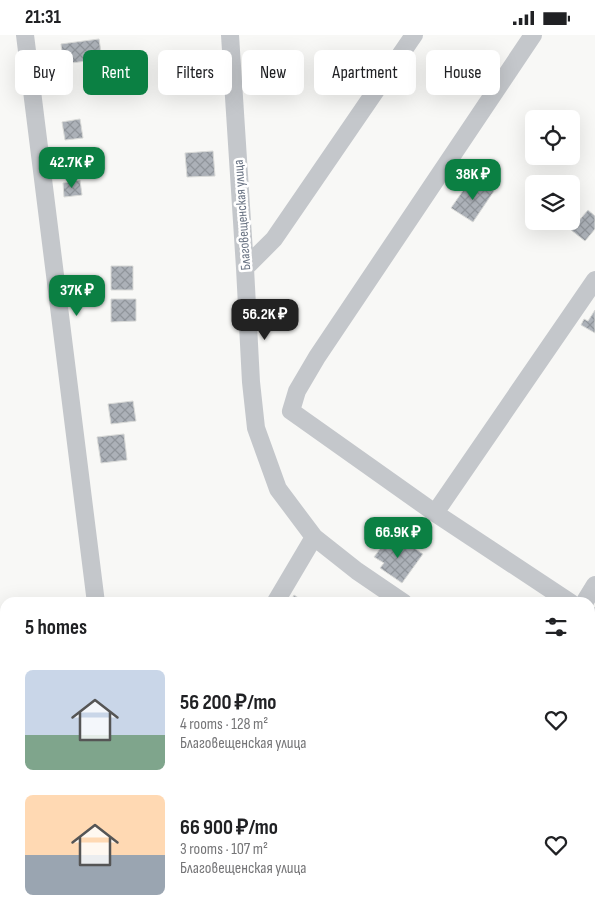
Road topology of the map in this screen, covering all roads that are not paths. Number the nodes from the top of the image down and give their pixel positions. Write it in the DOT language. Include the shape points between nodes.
graph roads {
  1 [pos="25,35"];
  2 [pos="230,35"];
  3 [pos="414,35"];
  4 [pos="533,35"];
  5 [pos="245,268"];
  6 [pos="595,280"];
  7 [pos="435,513"];
  8 [pos="314,537"];
  9 [pos="595,585"];
  10 [pos="95,597"];
  11 [pos="279,597"];
  12 [pos="395,597"];
  13 [pos="562,597"];
  14 [pos="588,597"];
  1 -- 10 [label="street"];
  2 -- 5 [label="street, Благовещенская улица"];
  3 -- 5 [label="street" via="274,239"];
  4 -- 7 [label="street" via="317,357 297,391 291,411"];
  5 -- 8 [label="street, Благовещенская улица" via="256,428 278,489"];
  6 -- 7 [label="street"];
  7 -- 13 [label="street"];
  8 -- 11 [label="street"];
  8 -- 12 [label="street, Благовещенская улица"];
  9 -- 14 [label="street"];
}
